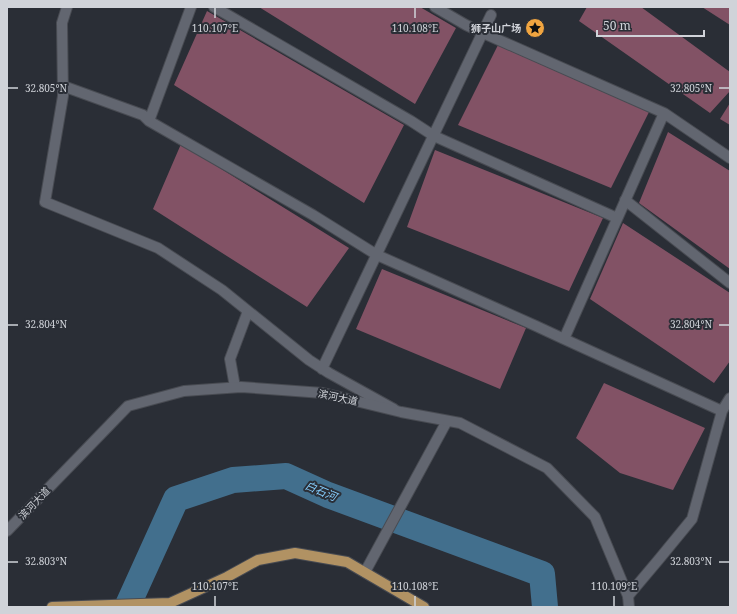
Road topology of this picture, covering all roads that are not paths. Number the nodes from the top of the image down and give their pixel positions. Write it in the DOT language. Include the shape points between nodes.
graph roads {
  1 [pos="67,7"];
  2 [pos="191,7"];
  3 [pos="214,7"];
  4 [pos="435,7"];
  5 [pos="491,15"];
  6 [pos="483,33"];
  7 [pos="63,86"];
  8 [pos="664,113"];
  9 [pos="149,121"];
  10 [pos="434,136"];
  11 [pos="730,158"];
  12 [pos="625,200"];
  13 [pos="617,218"];
  14 [pos="377,255"];
  15 [pos="730,283"];
  16 [pos="248,311"];
  17 [pos="564,339"];
  18 [pos="322,369"];
  19 [pos="235,387"];
  20 [pos="730,398"];
  21 [pos="722,411"];
  22 [pos="401,412"];
  23 [pos="447,421"];
  24 [pos="7,531"];
  25 [pos="365,572"];
  26 [pos="628,596"];
  27 [pos="52,607"];
  28 [pos="424,607"];
  29 [pos="629,607"];
  1 -- 7 [label="street" via="62,23"];
  2 -- 9 [label="street"];
  3 -- 10 [label="street"];
  4 -- 6 [label="street"];
  5 -- 6 [label="street"];
  6 -- 8 [label="street"];
  6 -- 10 [label="street"];
  7 -- 9 [label="street" via="143,115"];
  7 -- 16 [label="street" via="45,202 158,248 222,290"];
  8 -- 11 [label="street"];
  8 -- 12 [label="street"];
  9 -- 14 [label="street" via="313,215"];
  10 -- 13 [label="street"];
  10 -- 14 [label="street"];
  12 -- 13 [label="street"];
  12 -- 15 [label="street"];
  13 -- 17 [label="street"];
  14 -- 17 [label="street"];
  14 -- 18 [label="street"];
  16 -- 18 [label="street"];
  16 -- 19 [label="street" via="230,359"];
  17 -- 21 [label="street"];
  18 -- 22 [label="street"];
  19 -- 22 [label="street, 滨河大道" via="324,393"];
  19 -- 24 [label="street, 滨河大道" via="184,391 128,406"];
  20 -- 21 [label="street"];
  21 -- 26 [label="street" via="692,519"];
  22 -- 23 [label="street, 滨河大道"];
  23 -- 25 [label="street"];
  23 -- 26 [label="street, 滨河大道" via="460,423 547,468 595,517"];
  25 -- 27 [label="main road" via="347,562 295,553 258,560 170,603"];
  25 -- 28 [label="main road"];
  26 -- 29 [label="street, 滨河大道"];
}
